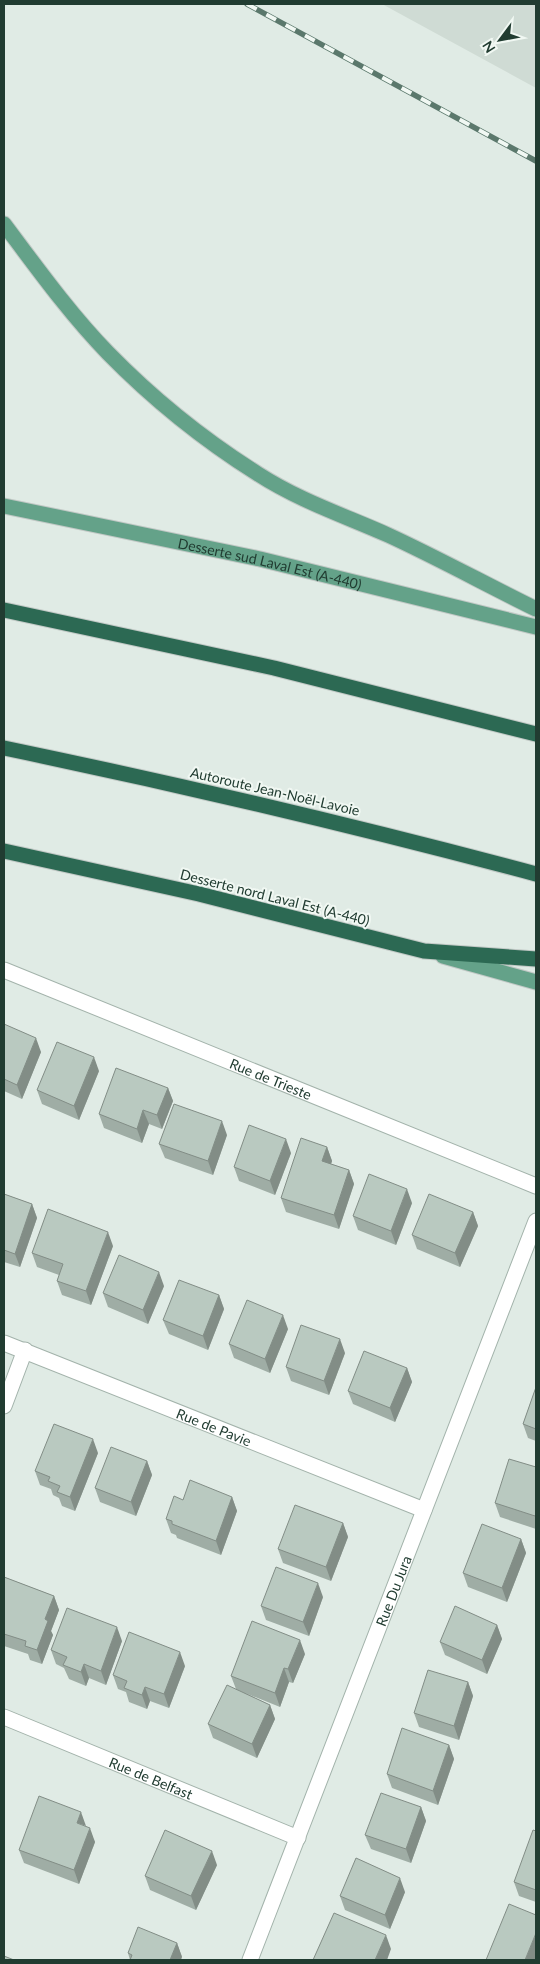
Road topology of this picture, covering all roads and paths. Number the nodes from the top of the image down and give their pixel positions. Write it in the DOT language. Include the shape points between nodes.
graph roads {
  1 [pos="4,224"];
  2 [pos="4,506"];
  3 [pos="4,610"];
  4 [pos="536,610"];
  5 [pos="536,627"];
  6 [pos="536,734"];
  7 [pos="4,748"];
  8 [pos="4,851"];
  9 [pos="536,874"];
  10 [pos="424,951"];
  11 [pos="536,959"];
  12 [pos="4,970"];
  13 [pos="536,982"];
  14 [pos="536,1186"];
  15 [pos="536,1222"];
  16 [pos="4,1343"];
  17 [pos="25,1350"];
  18 [pos="4,1406"];
  19 [pos="424,1510"];
  20 [pos="4,1717"];
  21 [pos="298,1838"];
  22 [pos="250,1960"];
  1 -- 4 [label="main road" via="109,354 165,406 208,440 258,474 314,505 387,535"];
  2 -- 5 [label="main road, Desserte sud Laval Est (A-440)" via="260,559"];
  3 -- 6 [label="highway" via="265,666"];
  7 -- 9 [label="highway, Autoroute Jean-Noël-Lavoie" via="302,814"];
  8 -- 10 [label="highway, Desserte nord Laval Est (A-440)" via="199,894"];
  10 -- 11 [label="highway"];
  10 -- 13 [label="main road, Desserte nord Laval Est (A-440)"];
  12 -- 14 [label="street, Rue de Trieste"];
  15 -- 19 [label="street, Rue Du Jura"];
  16 -- 17 [label="street, Rue de Pavie"];
  17 -- 18 [label="street"];
  17 -- 19 [label="street, Rue de Pavie"];
  19 -- 21 [label="street, Rue Du Jura"];
  20 -- 21 [label="street, Rue de Belfast"];
  21 -- 22 [label="street, Rue Du Jura"];
}
